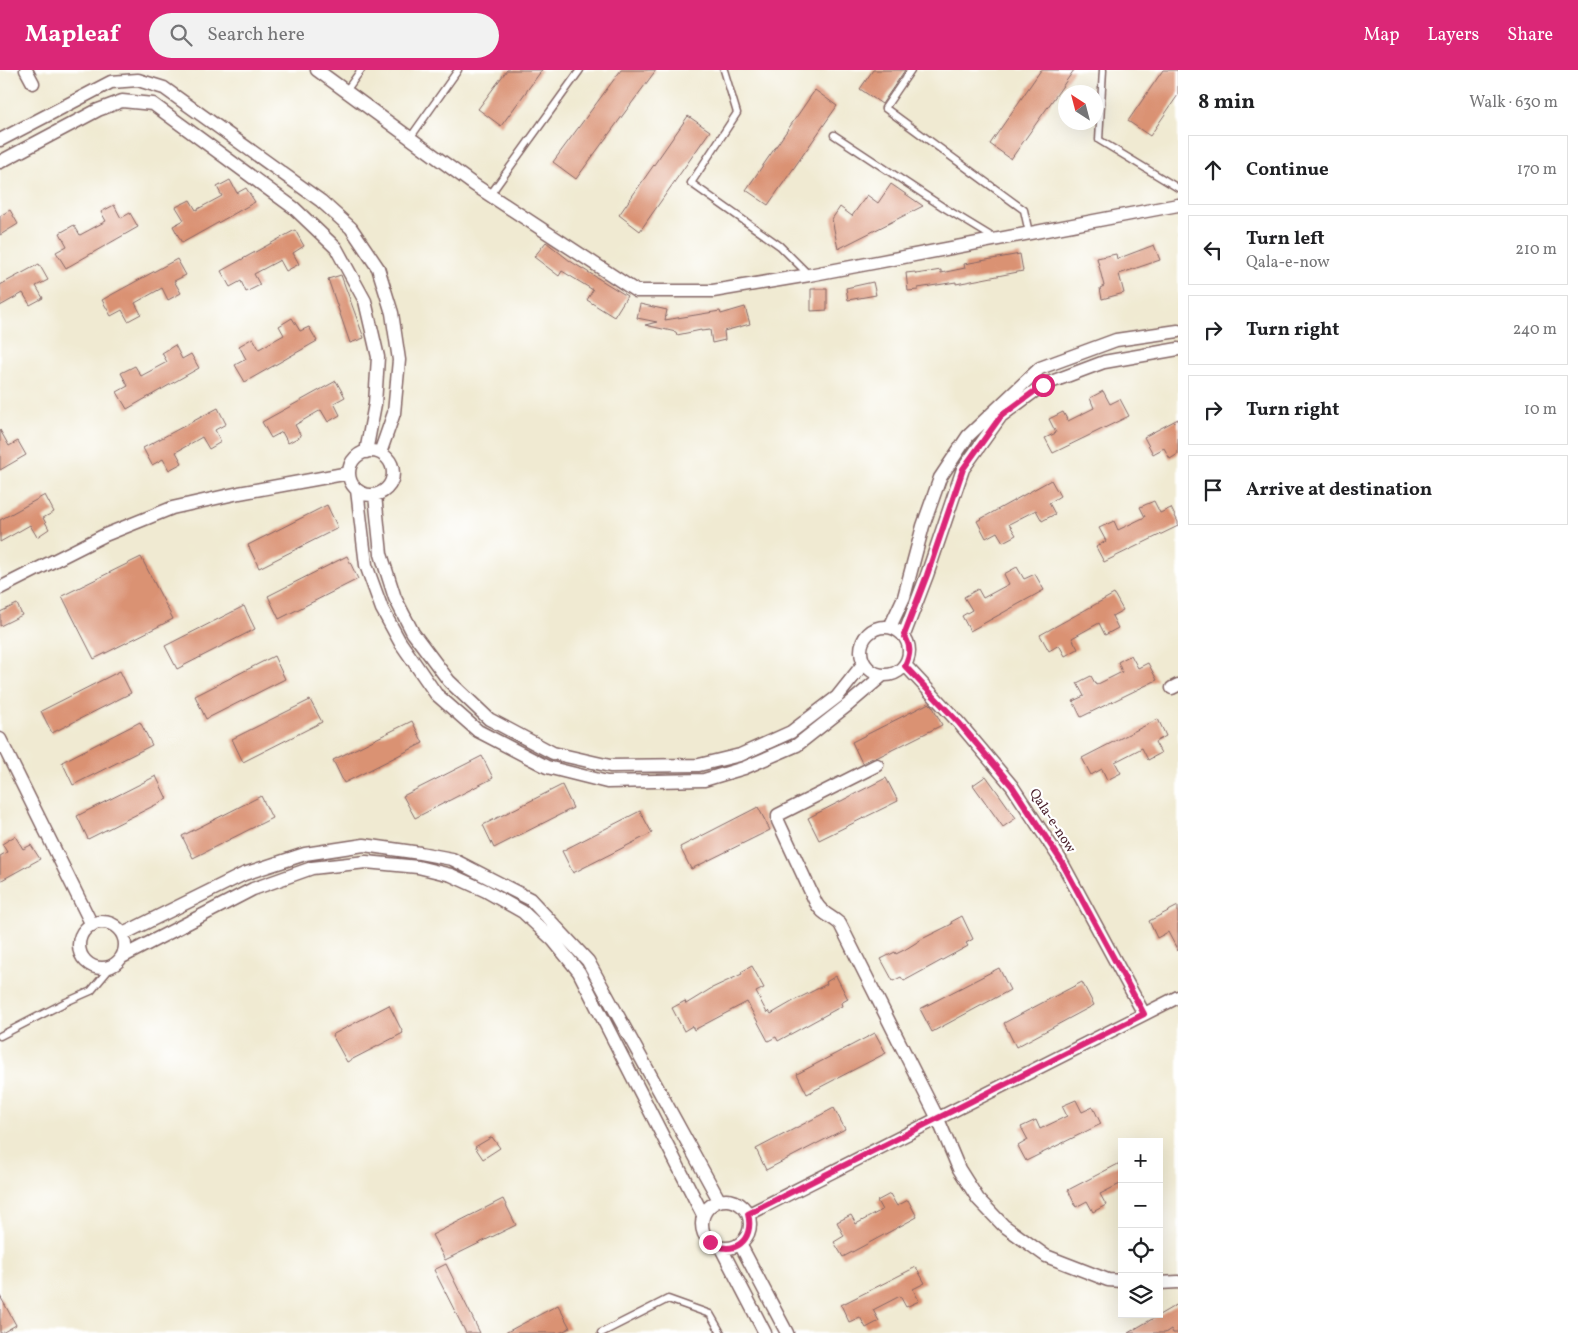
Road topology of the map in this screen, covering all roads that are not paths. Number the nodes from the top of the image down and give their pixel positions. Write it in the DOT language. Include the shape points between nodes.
graph roads {
  1 [pos="26,70"];
  2 [pos="316,70"];
  3 [pos="361,70"];
  4 [pos="458,70"];
  5 [pos="580,70"];
  6 [pos="724,70"];
  7 [pos="731,70"];
  8 [pos="911,70"];
  9 [pos="1103,70"];
  10 [pos="726,78"];
  11 [pos="33,83"];
  12 [pos="346,92"];
  13 [pos="834,135"];
  14 [pos="410,138"];
  15 [pos="0,140"];
  16 [pos="0,162"];
  17 [pos="1178,188"];
  18 [pos="490,195"];
  19 [pos="1178,205"];
  20 [pos="1030,232"];
  21 [pos="995,239"];
  22 [pos="809,274"];
  23 [pos="1178,331"];
  24 [pos="1178,349"];
  25 [pos="366,452"];
  26 [pos="380,453"];
  27 [pos="349,473"];
  28 [pos="357,490"];
  29 [pos="375,495"];
  30 [pos="0,588"];
  31 [pos="890,627"];
  32 [pos="904,635"];
  33 [pos="864,663"];
  34 [pos="905,666"];
  35 [pos="883,675"];
  36 [pos="0,739"];
  37 [pos="5,761"];
  38 [pos="877,765"];
  39 [pos="92,925"];
  40 [pos="122,934"];
  41 [pos="122,957"];
  42 [pos="111,967"];
  43 [pos="1178,997"];
  44 [pos="1144,1014"];
  45 [pos="0,1036"];
  46 [pos="938,1119"];
  47 [pos="719,1200"];
  48 [pos="703,1214"];
  49 [pos="748,1214"];
  50 [pos="740,1244"];
  51 [pos="721,1248"];
  52 [pos="1118,1280"];
  53 [pos="1178,1282"];
  54 [pos="1163,1283"];
  55 [pos="601,1333"];
  56 [pos="721,1333"];
  57 [pos="765,1333"];
  58 [pos="787,1333"];
  1 -- 11 [label="street"];
  2 -- 12 [label="street"];
  3 -- 12 [label="lane"];
  4 -- 14 [label="lane"];
  5 -- 18 [label="lane"];
  6 -- 10 [label="lane"];
  7 -- 10 [label="lane"];
  8 -- 20 [label="lane" via="885,108 1024,210"];
  9 -- 17 [label="lane" via="1099,140"];
  10 -- 22 [label="lane" via="737,113 691,183 780,246"];
  12 -- 14 [label="street"];
  13 -- 21 [label="lane"];
  14 -- 18 [label="street"];
  15 -- 26 [label="street" via="112,82 138,80 164,88 321,201 351,228 378,268 392,312 399,360 394,413"];
  16 -- 25 [label="street" via="98,110 122,101 153,104 294,208 336,248 366,301 378,357 375,404"];
  18 -- 22 [label="street" via="636,291 713,291"];
  19 -- 20 [label="street"];
  20 -- 21 [label="street"];
  21 -- 22 [label="street"];
  23 -- 31 [label="street" via="1116,340 1040,368 968,436 940,478 904,597"];
  24 -- 32 [label="street" via="1104,362 1051,381 1001,416 963,469"];
  25 -- 26 [label="street"];
  25 -- 27 [label="street" via="354,460"];
  26 -- 29 [label="street" via="390,463 393,476 387,488"];
  27 -- 28 [label="street"];
  27 -- 30 [label="street" via="172,508 106,535"];
  28 -- 29 [label="street"];
  28 -- 35 [label="street" via="366,565 382,609 400,642 436,694 478,731 547,767 607,782 704,780 744,768 796,745"];
  29 -- 33 [label="street" via="381,554 395,598 413,633 449,681 489,719 553,753 610,766 699,765 740,756 791,732 837,697"];
  31 -- 32 [label="street"];
  31 -- 33 [label="street" via="874,629 863,640 861,656"];
  32 -- 34 [label="street" via="910,650"];
  33 -- 35 [label="street" via="875,673"];
  34 -- 35 [label="street"];
  34 -- 44 [label="street, Qala-e-now" via="1012,786 1060,859"];
  36 -- 37 [label="street"];
  37 -- 39 [label="street"];
  38 -- 46 [label="street" via="782,811 778,821 821,912 840,924"];
  39 -- 40 [label="street" via="106,923"];
  39 -- 42 [label="street" via="80,939 80,954 96,968"];
  40 -- 41 [label="street" via="125,949"];
  40 -- 47 [label="street" via="244,874 305,854 364,845 452,859 530,899 588,961"];
  41 -- 42 [label="street"];
  41 -- 48 [label="street" via="253,889 312,868 366,862 418,867 451,875 524,912 579,972"];
  42 -- 45 [label="lane" via="91,991"];
  43 -- 44 [label="street"];
  44 -- 46 [label="street"];
  46 -- 49 [label="street"];
  46 -- 52 [label="street" via="959,1169 978,1199 1003,1226 1046,1256 1108,1280"];
  47 -- 48 [label="street"];
  47 -- 49 [label="street" via="737,1202"];
  48 -- 51 [label="street" via="704,1236"];
  49 -- 50 [label="street" via="750,1231"];
  50 -- 51 [label="street"];
  50 -- 58 [label="street"];
  51 -- 57 [label="street"];
  53 -- 54 [label="street"];
  55 -- 56 [label="lane" via="668,1299 710,1314"];
}
